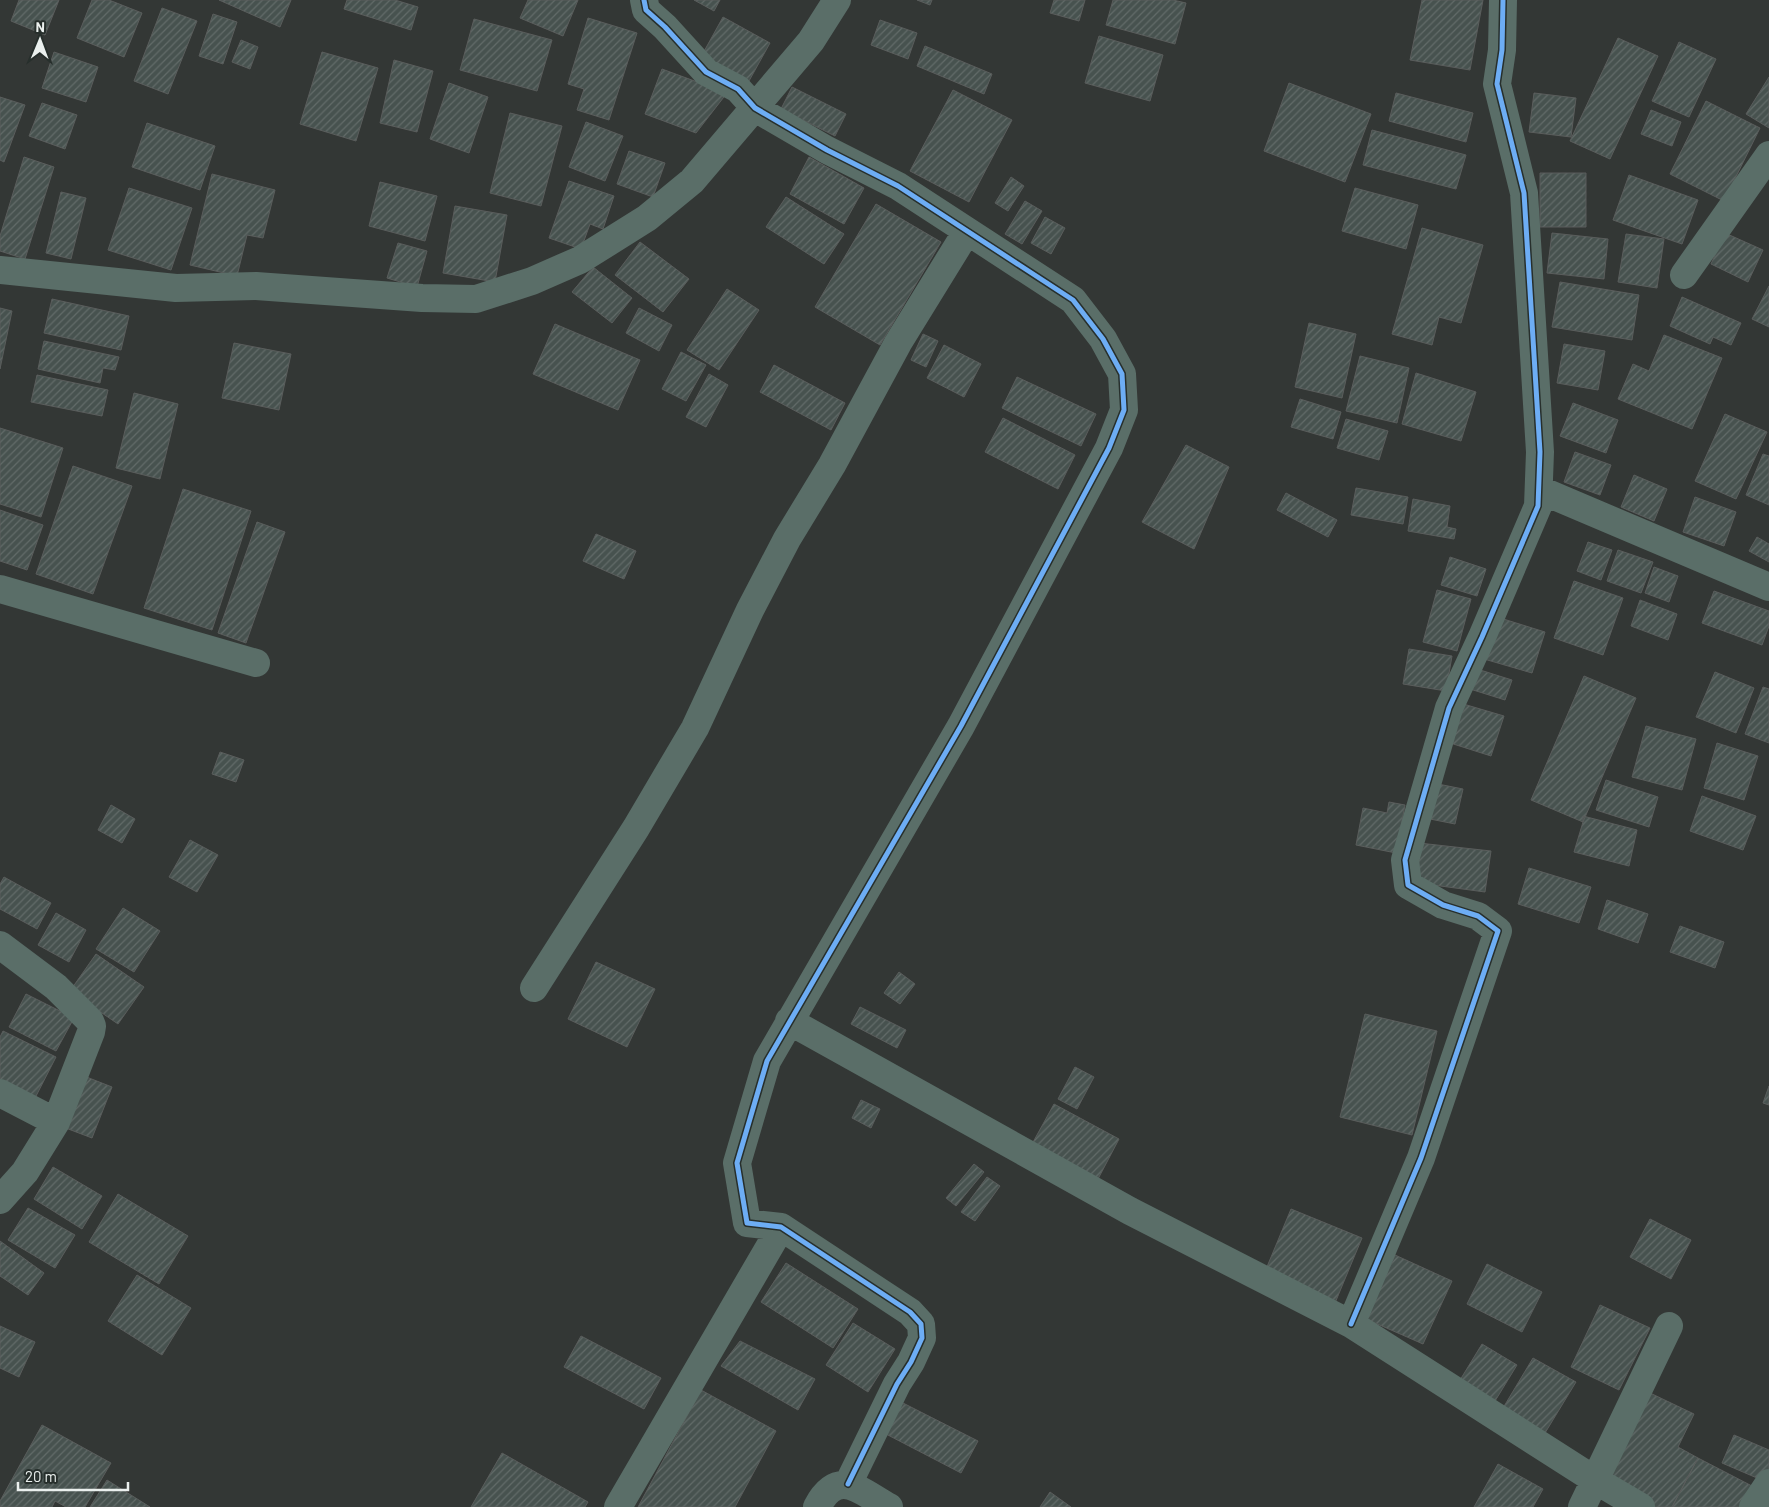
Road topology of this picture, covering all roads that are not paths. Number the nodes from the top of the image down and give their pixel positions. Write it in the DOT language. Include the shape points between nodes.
graph roads {
  1 [pos="644,0"];
  2 [pos="837,0"];
  3 [pos="1503,0"];
  4 [pos="755,108"];
  5 [pos="1769,155"];
  6 [pos="967,231"];
  7 [pos="0,270"];
  8 [pos="1684,275"];
  9 [pos="1540,490"];
  10 [pos="1769,586"];
  11 [pos="0,589"];
  12 [pos="256,663"];
  13 [pos="0,945"];
  14 [pos="534,988"];
  15 [pos="789,1021"];
  16 [pos="0,1093"];
  17 [pos="56,1122"];
  18 [pos="0,1200"];
  19 [pos="781,1227"];
  20 [pos="1351,1324"];
  21 [pos="1668,1326"];
  22 [pos="1595,1480"];
  23 [pos="1769,1483"];
  24 [pos="848,1484"];
  25 [pos="618,1507"];
  26 [pos="817,1507"];
  27 [pos="889,1507"];
  28 [pos="1582,1507"];
  29 [pos="1641,1507"];
  30 [pos="1753,1507"];
  1 -- 4 [label="street" via="646,10 666,27 706,72 738,89"];
  2 -- 4 [label="street" via="811,41"];
  3 -- 9 [label="street" via="1502,50 1497,84 1524,193"];
  4 -- 6 [label="street" via="898,186"];
  4 -- 7 [label="street" via="692,181 647,218 580,260 532,281 476,299 256,286 176,288"];
  5 -- 8 [label="street"];
  6 -- 14 [label="street" via="898,343 832,465 787,539 695,728"];
  6 -- 15 [label="street" via="1073,300 1103,339 1122,374 1124,410 1109,448 961,726"];
  9 -- 10 [label="street"];
  9 -- 20 [label="street" via="1538,506 1449,708 1405,860 1408,885 1443,905 1478,916 1498,930 1421,1158"];
  11 -- 12 [label="street"];
  13 -- 17 [label="street" via="56,987 92,1026"];
  15 -- 19 [label="street" via="767,1061 736,1163 747,1223"];
  15 -- 20 [label="street" via="1130,1211"];
  16 -- 17 [label="street"];
  17 -- 18 [label="street" via="25,1172"];
  19 -- 24 [label="street" via="910,1312 921,1324 922,1338"];
  19 -- 25 [label="street"];
  20 -- 22 [label="street"];
  21 -- 22 [label="street"];
  22 -- 28 [label="street"];
  22 -- 29 [label="street"];
  23 -- 30 [label="street"];
  24 -- 26 [label="street" via="834,1486"];
  24 -- 27 [label="street"];
}
